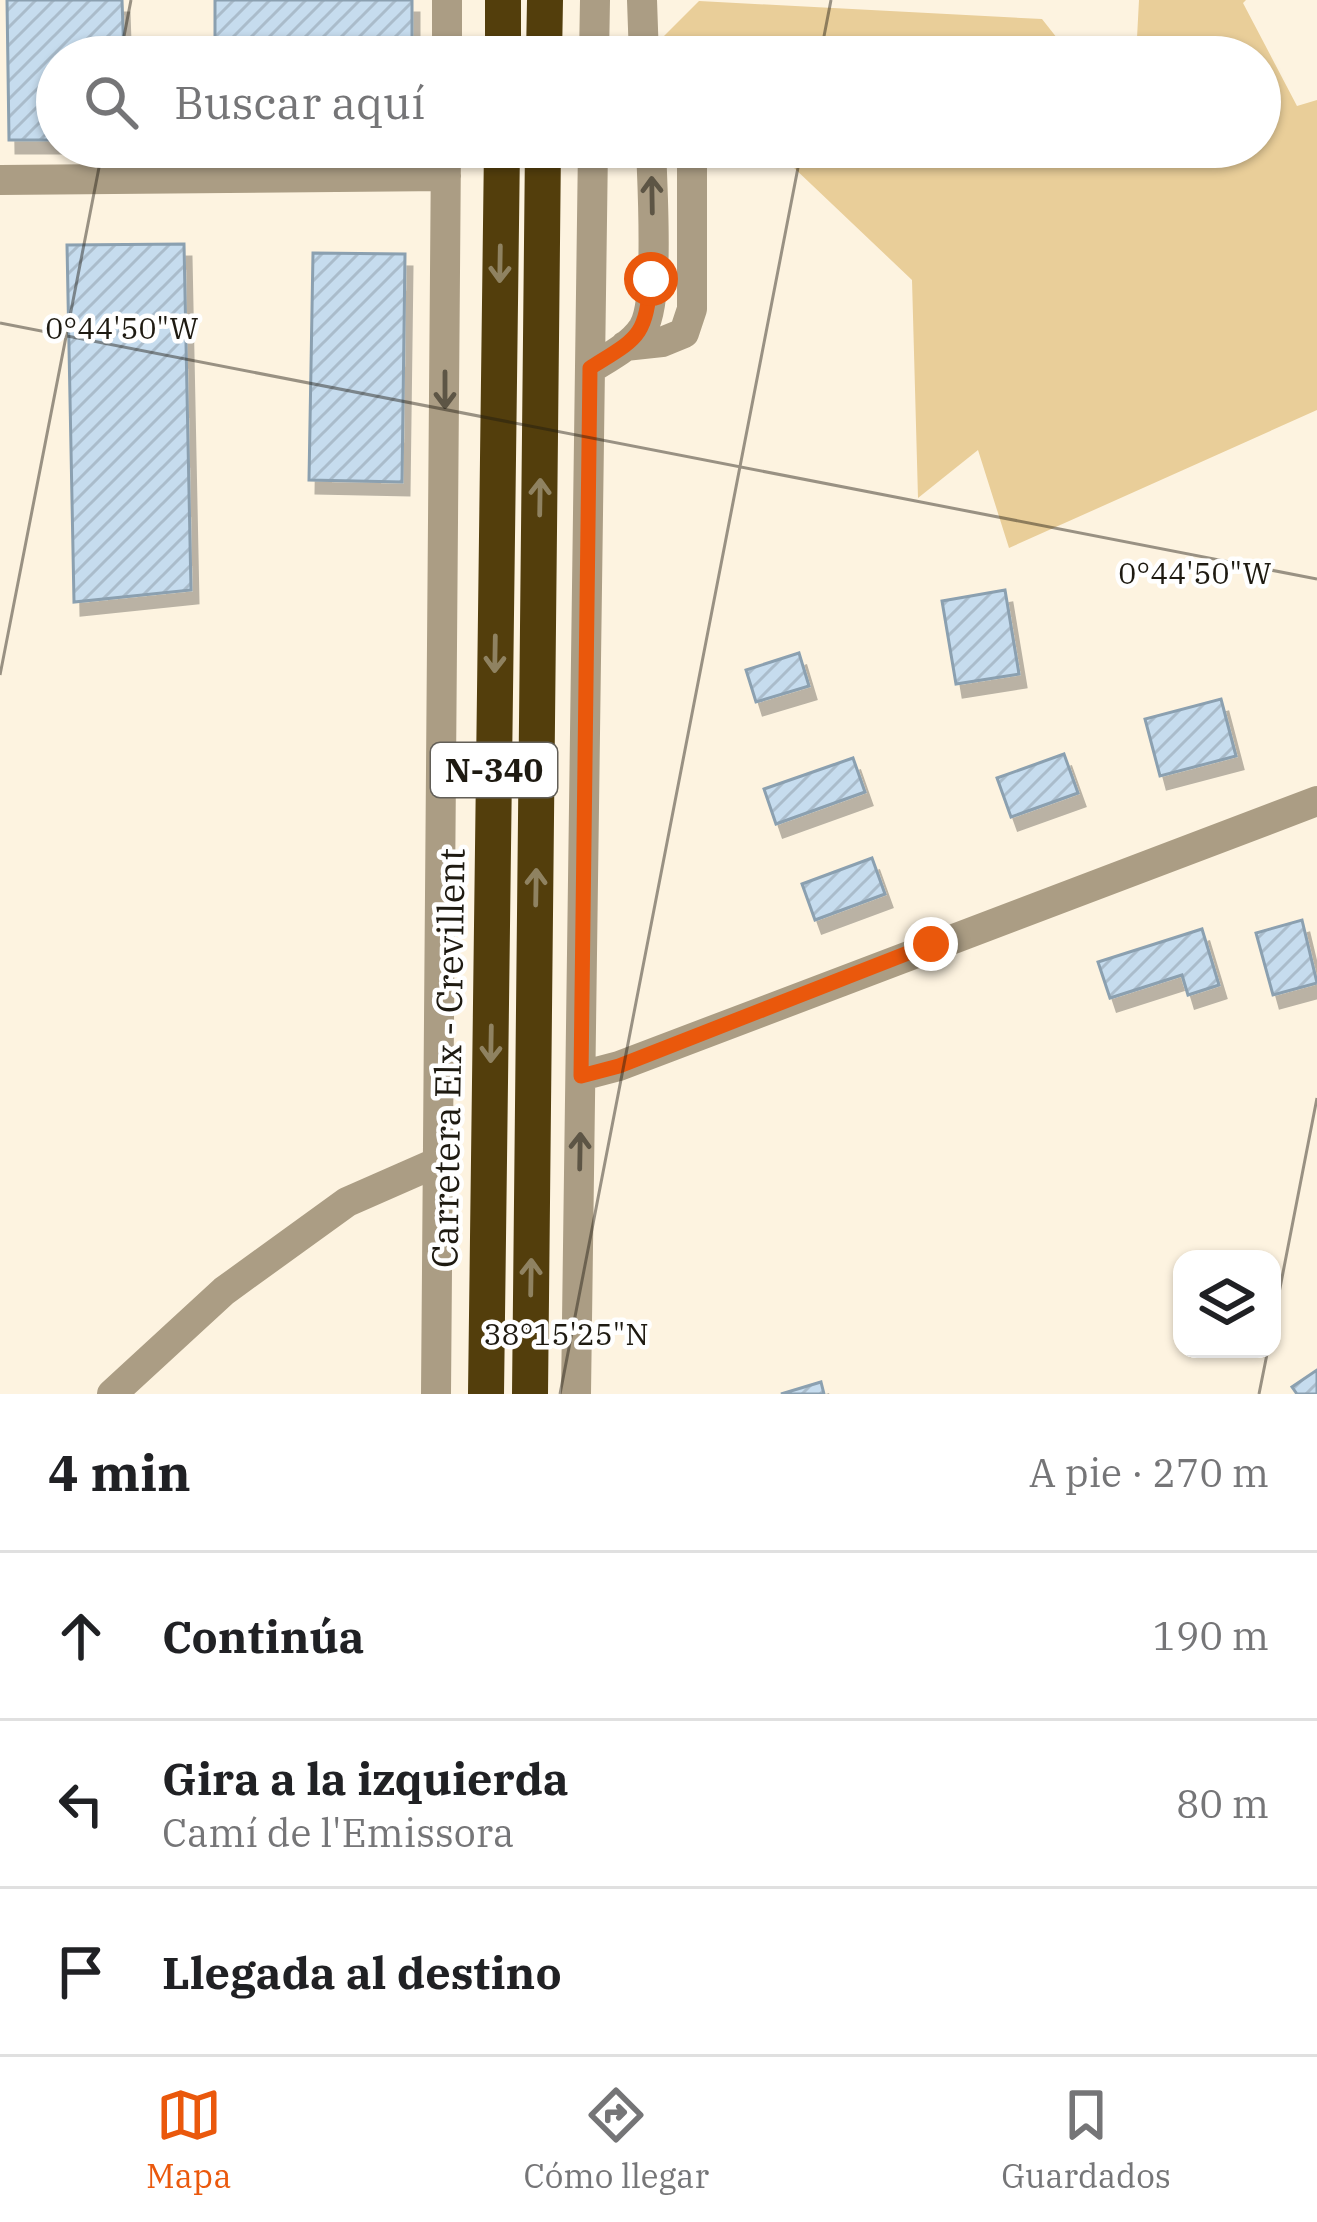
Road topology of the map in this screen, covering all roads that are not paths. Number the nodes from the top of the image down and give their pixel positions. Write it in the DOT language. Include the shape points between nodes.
graph roads {
  1 [pos="447,0"];
  2 [pos="503,0"];
  3 [pos="545,0"];
  4 [pos="595,0"];
  5 [pos="642,0"];
  6 [pos="447,36"];
  7 [pos="502,36"];
  8 [pos="544,36"];
  9 [pos="595,36"];
  10 [pos="643,36"];
  11 [pos="289,168"];
  12 [pos="446,168"];
  13 [pos="502,168"];
  14 [pos="543,168"];
  15 [pos="593,168"];
  16 [pos="651,168"];
  17 [pos="692,168"];
  18 [pos="0,179"];
  19 [pos="626,346"];
  20 [pos="590,368"];
  21 [pos="1317,801"];
  22 [pos="581,1076"];
  23 [pos="439,1162"];
  24 [pos="112,1394"];
  25 [pos="436,1394"];
  26 [pos="486,1394"];
  27 [pos="530,1394"];
  28 [pos="576,1394"];
  1 -- 6 [label="street"];
  2 -- 7 [label="highway"];
  3 -- 8 [label="highway"];
  4 -- 9 [label="street"];
  5 -- 10 [label="street"];
  11 -- 18 [label="street"];
  12 -- 23 [label="street, one-way"];
  13 -- 26 [label="highway, Carretera Elx - Crevillent / N-340, one-way"];
  27 -- 14 [label="highway, N-340, one-way"];
  15 -- 20 [label="street"];
  19 -- 16 [label="street, one-way" via="646,322"];
  17 -- 19 [label="street" via="692,309 684,333"];
  19 -- 20 [label="street"];
  20 -- 22 [label="street"];
  21 -- 22 [label="street"];
  28 -- 22 [label="street, one-way"];
  23 -- 24 [label="street" via="347,1202 224,1291"];
  23 -- 25 [label="street"];
}
